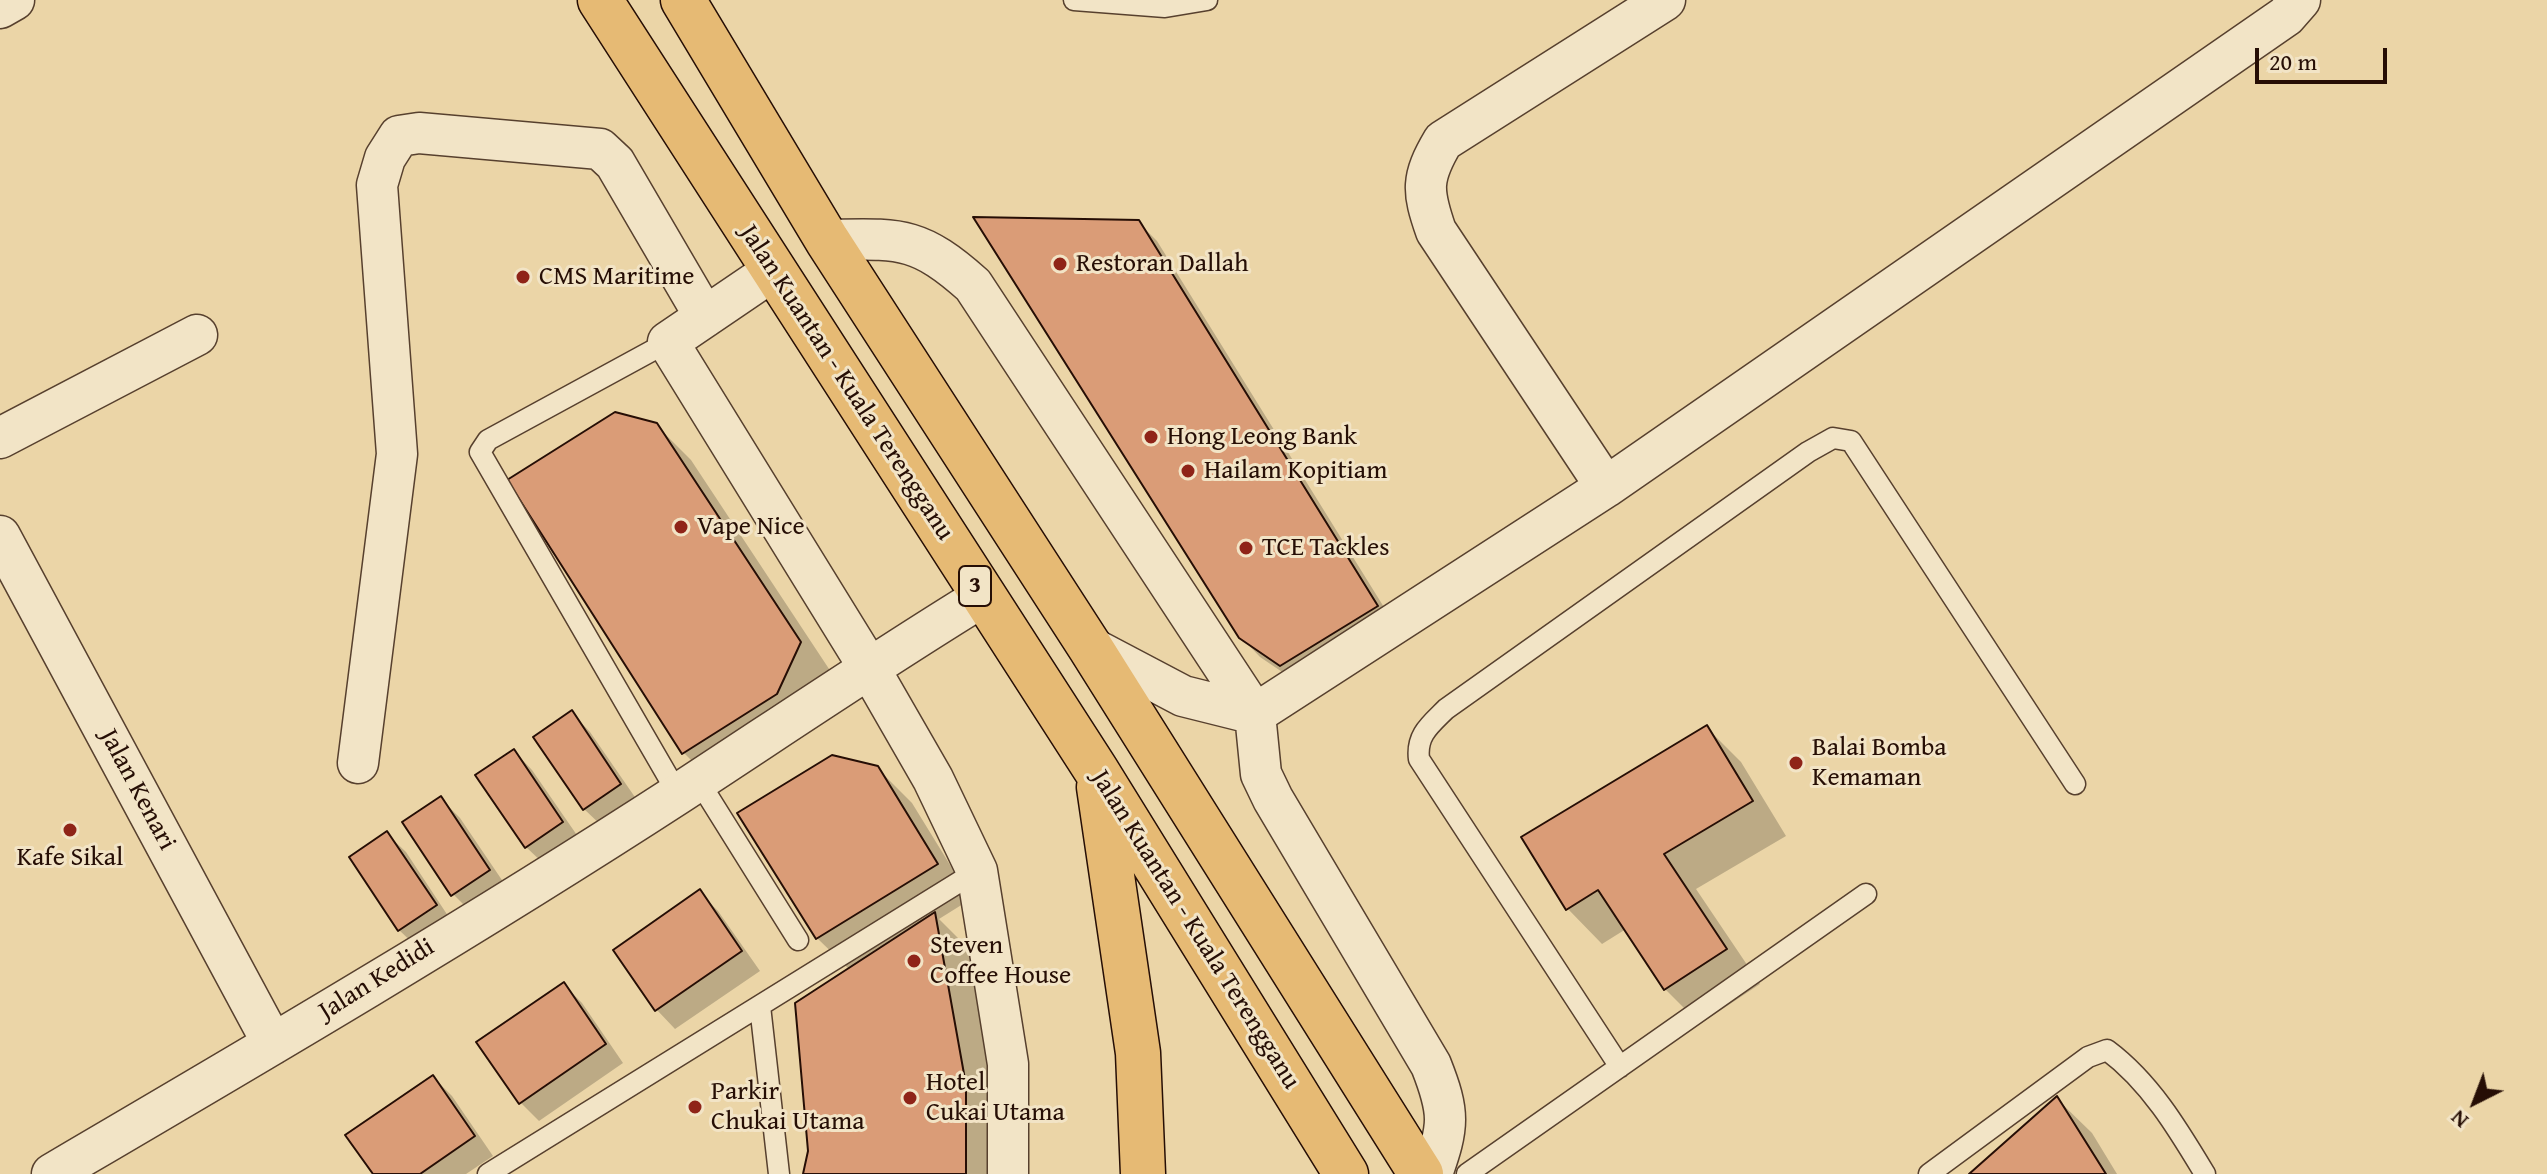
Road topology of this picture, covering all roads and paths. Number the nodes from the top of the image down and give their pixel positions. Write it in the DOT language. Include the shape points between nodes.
graph roads {
  1 [pos="14,0"];
  2 [pos="600,0"];
  3 [pos="683,0"];
  4 [pos="1074,0"];
  5 [pos="1207,0"];
  6 [pos="1665,0"];
  7 [pos="2300,0"];
  8 [pos="0,8"];
  9 [pos="827,240"];
  10 [pos="774,270"];
  11 [pos="705,317"];
  12 [pos="197,335"];
  13 [pos="668,342"];
  14 [pos="0,438"];
  15 [pos="1606,487"];
  16 [pos="0,536"];
  17 [pos="982,597"];
  18 [pos="1090,647"];
  19 [pos="868,666"];
  20 [pos="1255,714"];
  21 [pos="358,763"];
  22 [pos="1096,770"];
  23 [pos="2075,784"];
  24 [pos="688,787"];
  25 [pos="977,871"];
  26 [pos="1866,894"];
  27 [pos="798,940"];
  28 [pos="760,1006"];
  29 [pos="273,1044"];
  30 [pos="1620,1067"];
  31 [pos="52,1174"];
  32 [pos="488,1174"];
  33 [pos="779,1174"];
  34 [pos="1008,1174"];
  35 [pos="1143,1174"];
  36 [pos="1346,1174"];
  37 [pos="1421,1174"];
  38 [pos="1432,1174"];
  39 [pos="1467,1174"];
  40 [pos="1929,1174"];
  41 [pos="2205,1174"];
  1 -- 8 [label="street"];
  2 -- 10 [label="highway, Jalan Kuantan - Kuala Terengganu / 3"];
  3 -- 9 [label="highway"];
  4 -- 5 [label="lane" via="1165,7"];
  6 -- 15 [label="street" via="1443,141 1427,168 1424,198 1436,231"];
  7 -- 15 [label="street" via="2273,25"];
  9 -- 18 [label="highway"];
  9 -- 20 [label="street" via="897,239 941,256 973,285"];
  10 -- 11 [label="street"];
  10 -- 17 [label="highway, Jalan Kuantan - Kuala Terengganu / 3"];
  11 -- 13 [label="street"];
  11 -- 21 [label="street" via="615,163 600,149 419,133 399,136 377,185 397,454"];
  12 -- 14 [label="street"];
  13 -- 19 [label="street"];
  13 -- 24 [label="lane" via="488,440 480,452"];
  15 -- 20 [label="street"];
  16 -- 29 [label="street, Jalan Kenari"];
  17 -- 19 [label="street, Jalan Kedidi"];
  17 -- 22 [label="highway, Jalan Kuantan - Kuala Terengganu / 3"];
  18 -- 20 [label="street" via="1183,696"];
  18 -- 37 [label="highway"];
  19 -- 24 [label="street, Jalan Kedidi"];
  19 -- 25 [label="street" via="933,779"];
  20 -- 38 [label="street" via="1261,774 1273,799 1431,1065 1446,1104 1444,1140"];
  22 -- 35 [label="highway" via="1138,1053"];
  22 -- 36 [label="highway, Jalan Kuantan - Kuala Terengganu / 3"];
  23 -- 30 [label="lane" via="1851,441 1833,438 1808,452 1446,709 1417,744 1419,759"];
  24 -- 27 [label="lane"];
  24 -- 29 [label="street, Jalan Kedidi"];
  25 -- 28 [label="lane"];
  25 -- 34 [label="street" via="1008,1064"];
  26 -- 30 [label="lane"];
  28 -- 32 [label="lane"];
  28 -- 33 [label="lane"];
  29 -- 31 [label="street, Jalan Kedidi"];
  30 -- 39 [label="lane"];
  40 -- 41 [label="lane" via="2088,1057 2107,1050 2126,1063 2172,1119"];
}
